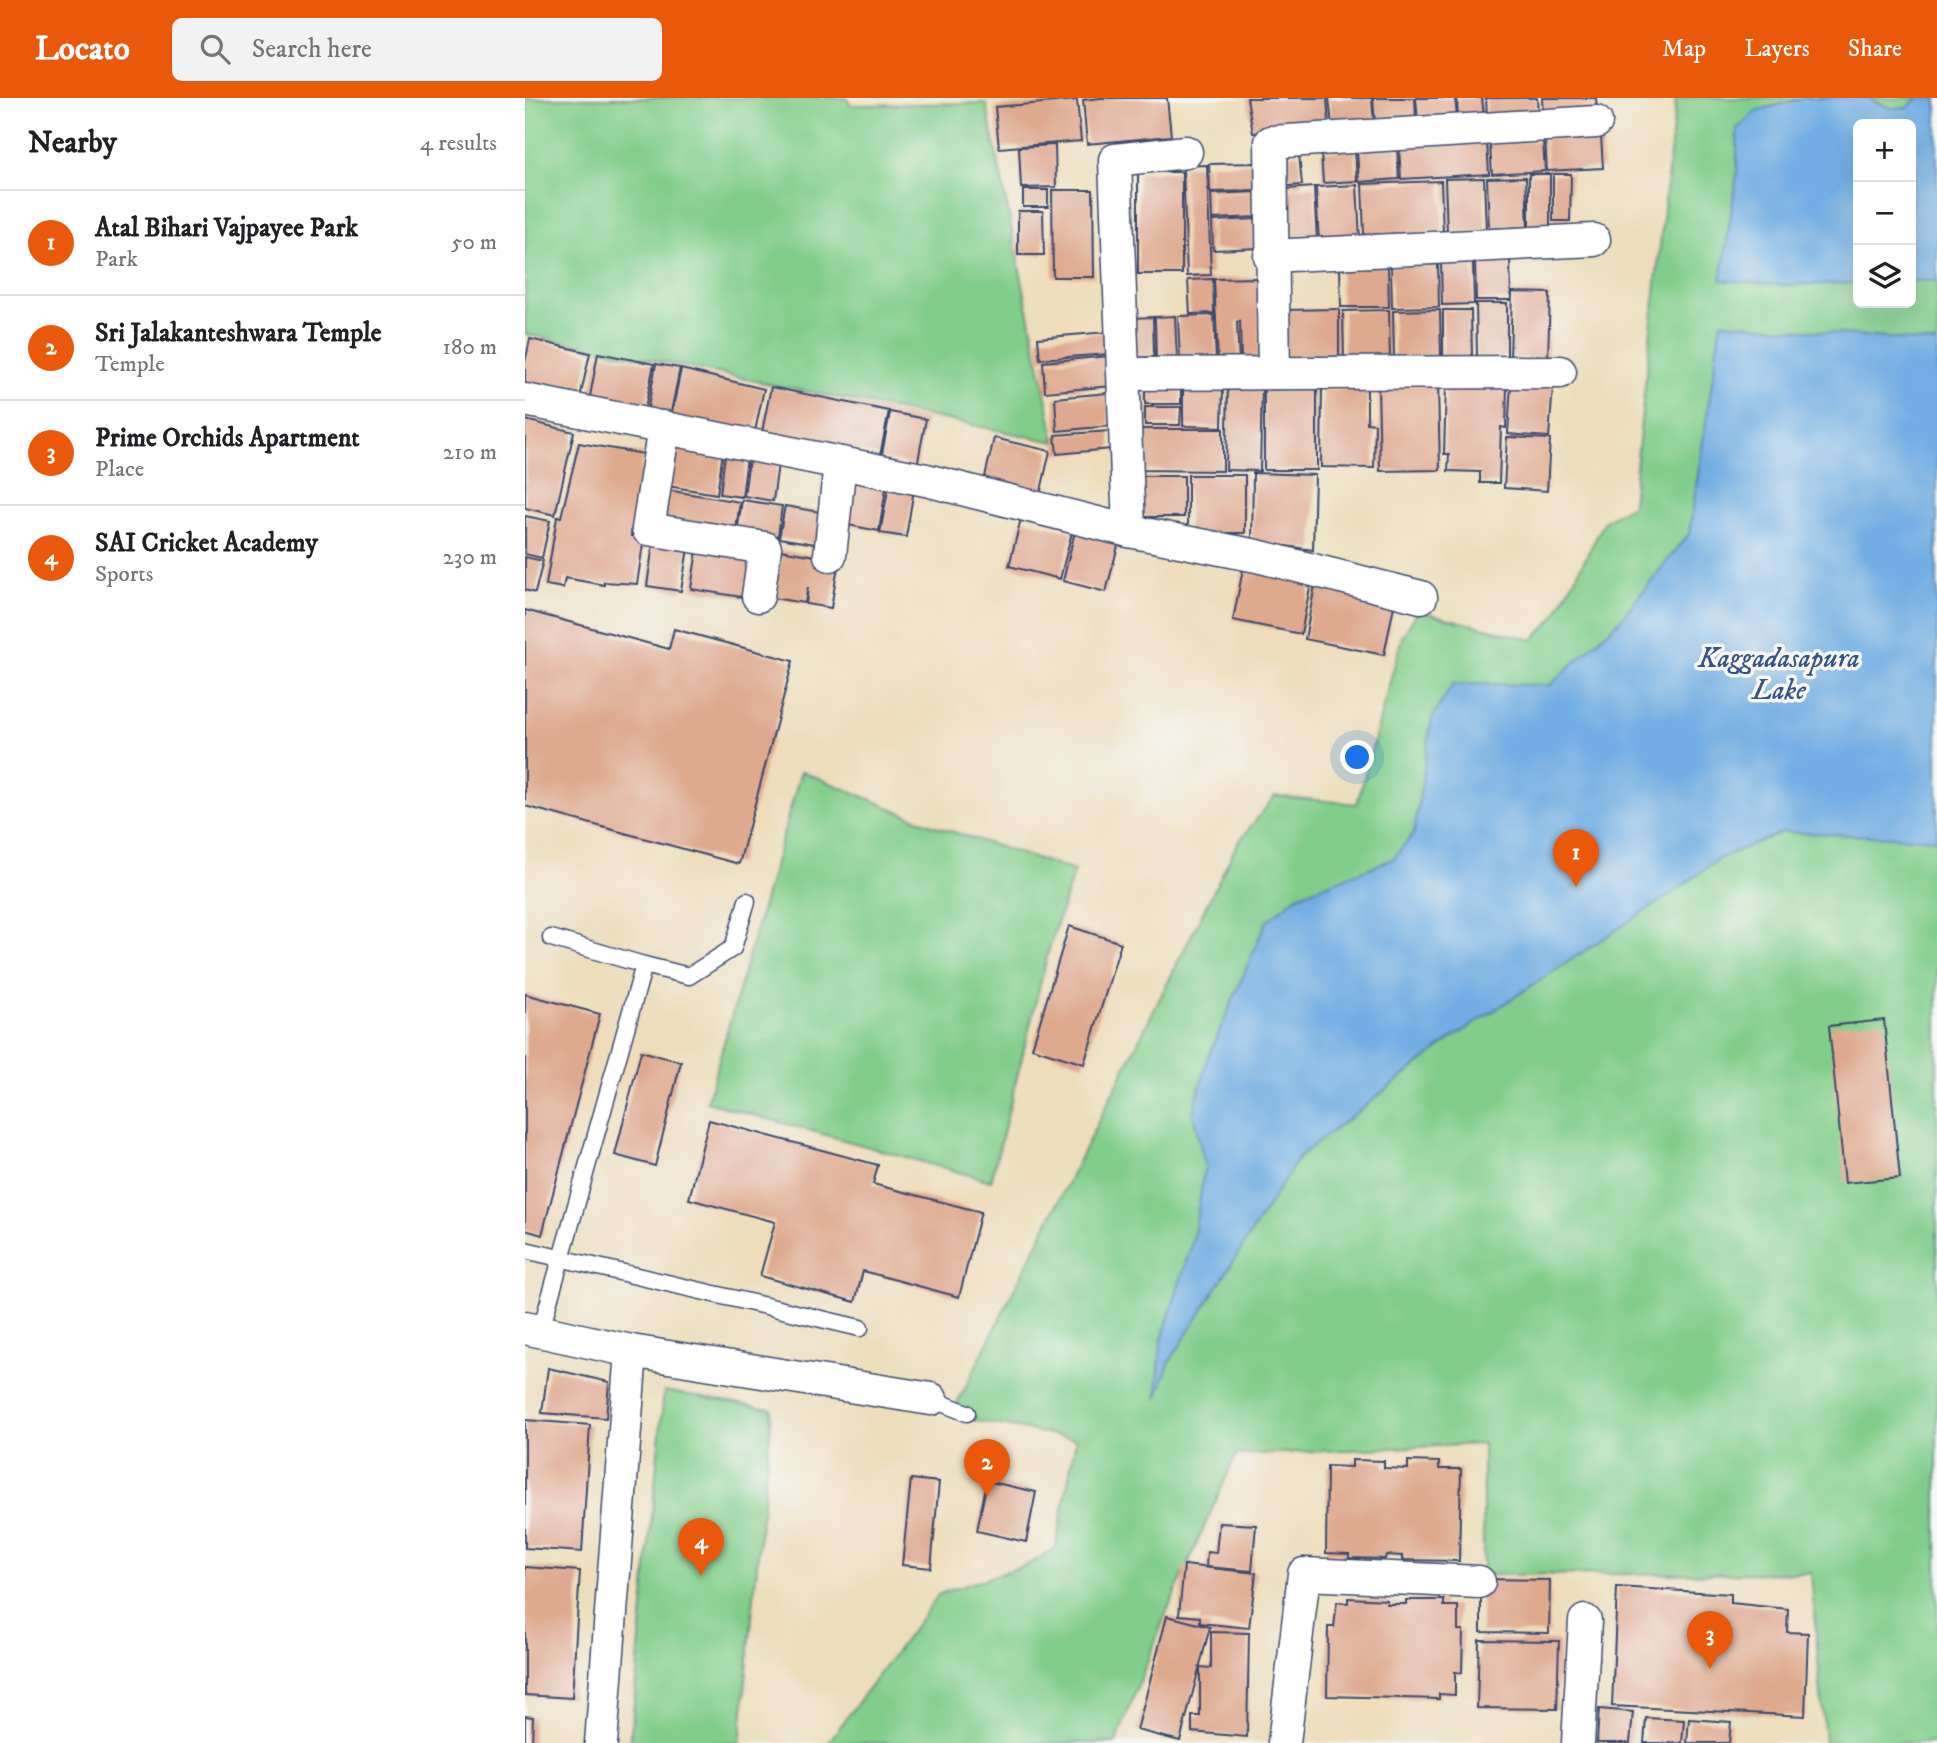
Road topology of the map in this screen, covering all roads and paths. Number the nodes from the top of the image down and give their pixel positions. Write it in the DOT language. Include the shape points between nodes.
graph roads {
  1 [pos="1596,122"];
  2 [pos="1186,152"];
  3 [pos="1594,240"];
  4 [pos="1270,256"];
  5 [pos="1560,372"];
  6 [pos="1274,373"];
  7 [pos="1124,374"];
  8 [pos="525,400"];
  9 [pos="664,427"];
  10 [pos="840,463"];
  11 [pos="1129,531"];
  12 [pos="830,555"];
  13 [pos="758,596"];
  14 [pos="1421,597"];
  15 [pos="747,901"];
  16 [pos="551,939"];
  17 [pos="644,965"];
  18 [pos="525,1250"];
  19 [pos="561,1258"];
  20 [pos="860,1328"];
  21 [pos="533,1331"];
  22 [pos="631,1351"];
  23 [pos="931,1399"];
  24 [pos="967,1412"];
  25 [pos="1478,1590"];
  26 [pos="1585,1621"];
  27 [pos="601,1743"];
  28 [pos="1284,1743"];
  29 [pos="1578,1743"];
  1 -- 4 [label="street" via="1271,142"];
  2 -- 7 [label="street" via="1115,160"];
  3 -- 4 [label="street"];
  4 -- 6 [label="street"];
  5 -- 6 [label="street"];
  6 -- 7 [label="street"];
  7 -- 11 [label="street"];
  8 -- 9 [label="street"];
  9 -- 10 [label="street"];
  9 -- 13 [label="street" via="648,529 765,548"];
  10 -- 11 [label="street"];
  10 -- 12 [label="street"];
  11 -- 14 [label="street" via="1257,556"];
  15 -- 17 [label="lane" via="733,948 689,976"];
  16 -- 17 [label="lane"];
  17 -- 19 [label="lane"];
  18 -- 19 [label="lane"];
  19 -- 20 [label="lane"];
  19 -- 21 [label="lane"];
  21 -- 22 [label="street"];
  22 -- 23 [label="street"];
  22 -- 27 [label="street"];
  23 -- 24 [label="lane"];
  25 -- 28 [label="street" via="1304,1574"];
  26 -- 29 [label="street"];
}
